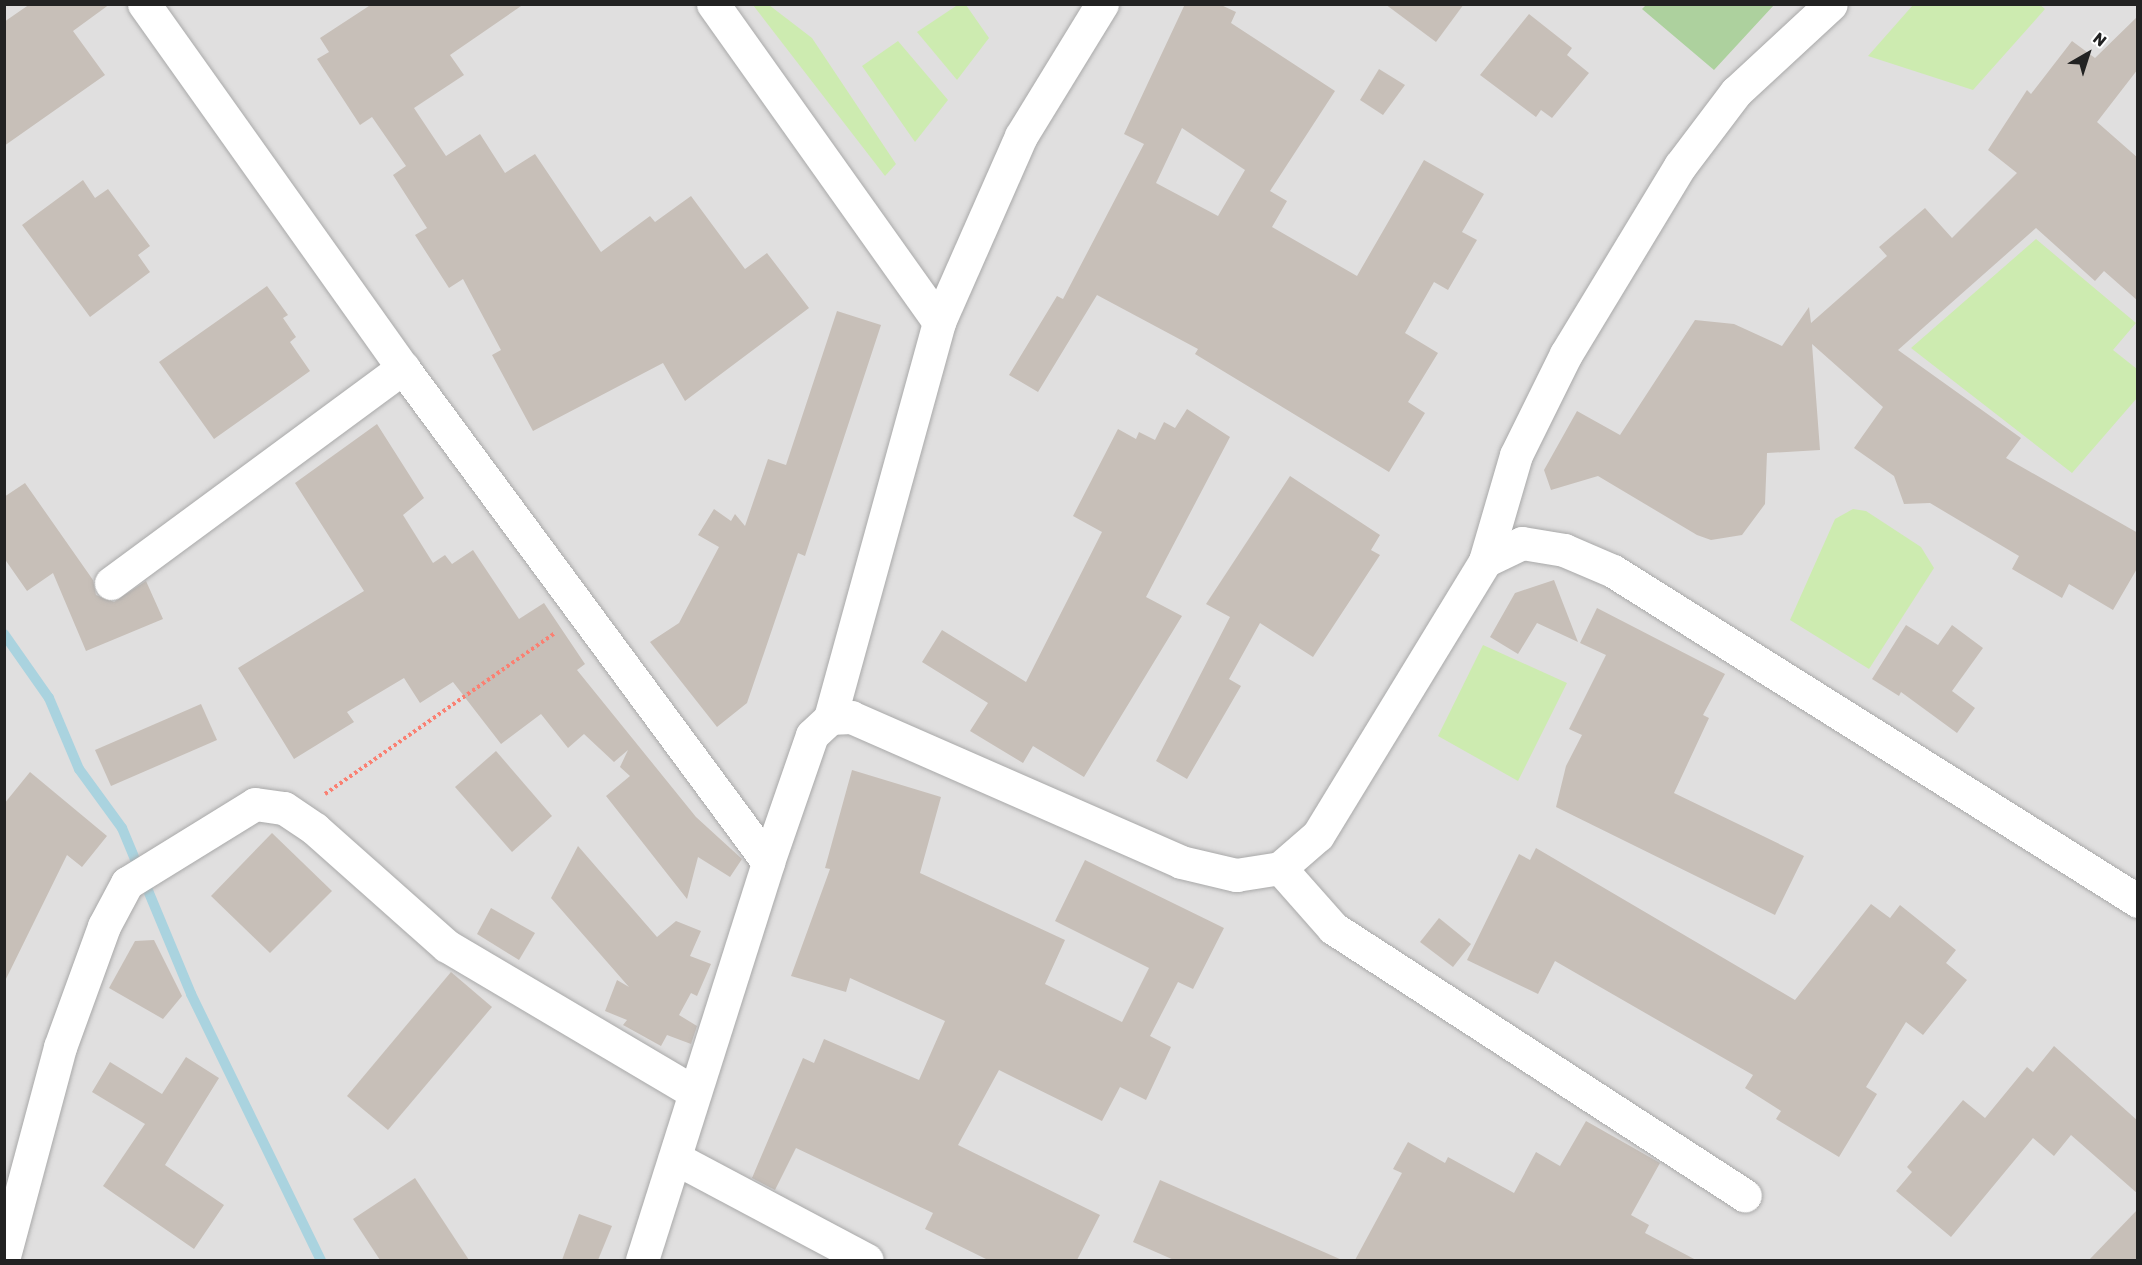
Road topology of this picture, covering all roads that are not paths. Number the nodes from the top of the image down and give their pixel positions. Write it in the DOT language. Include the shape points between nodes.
graph roads {
  1 [pos="144,4"];
  2 [pos="713,4"];
  3 [pos="1102,4"];
  4 [pos="1831,4"];
  5 [pos="939,322"];
  6 [pos="403,368"];
  7 [pos="1485,561"];
  8 [pos="111,583"];
  9 [pos="830,718"];
  10 [pos="768,862"];
  11 [pos="1280,868"];
  12 [pos="2138,901"];
  13 [pos="694,1092"];
  14 [pos="675,1158"];
  15 [pos="1745,1196"];
  16 [pos="4,1256"];
  17 [pos="642,1260"];
  18 [pos="867,1260"];
  1 -- 6 [label="street"];
  2 -- 5 [label="street"];
  3 -- 5 [label="street" via="1021,136"];
  4 -- 7 [label="street" via="1736,92 1680,166 1566,354 1516,455"];
  5 -- 9 [label="street"];
  6 -- 8 [label="street"];
  6 -- 10 [label="street"];
  7 -- 11 [label="street" via="1318,835"];
  7 -- 12 [label="street" via="1521,543 1564,550 1613,571"];
  9 -- 10 [label="street" via="812,735"];
  9 -- 11 [label="street" via="852,717 1181,862 1236,875"];
  10 -- 13 [label="street"];
  11 -- 15 [label="street" via="1333,928"];
  13 -- 14 [label="street"];
  13 -- 16 [label="street" via="447,946 294,815 255,804 138,875 104,927 60,1047"];
  14 -- 17 [label="street"];
  14 -- 18 [label="street"];
}
